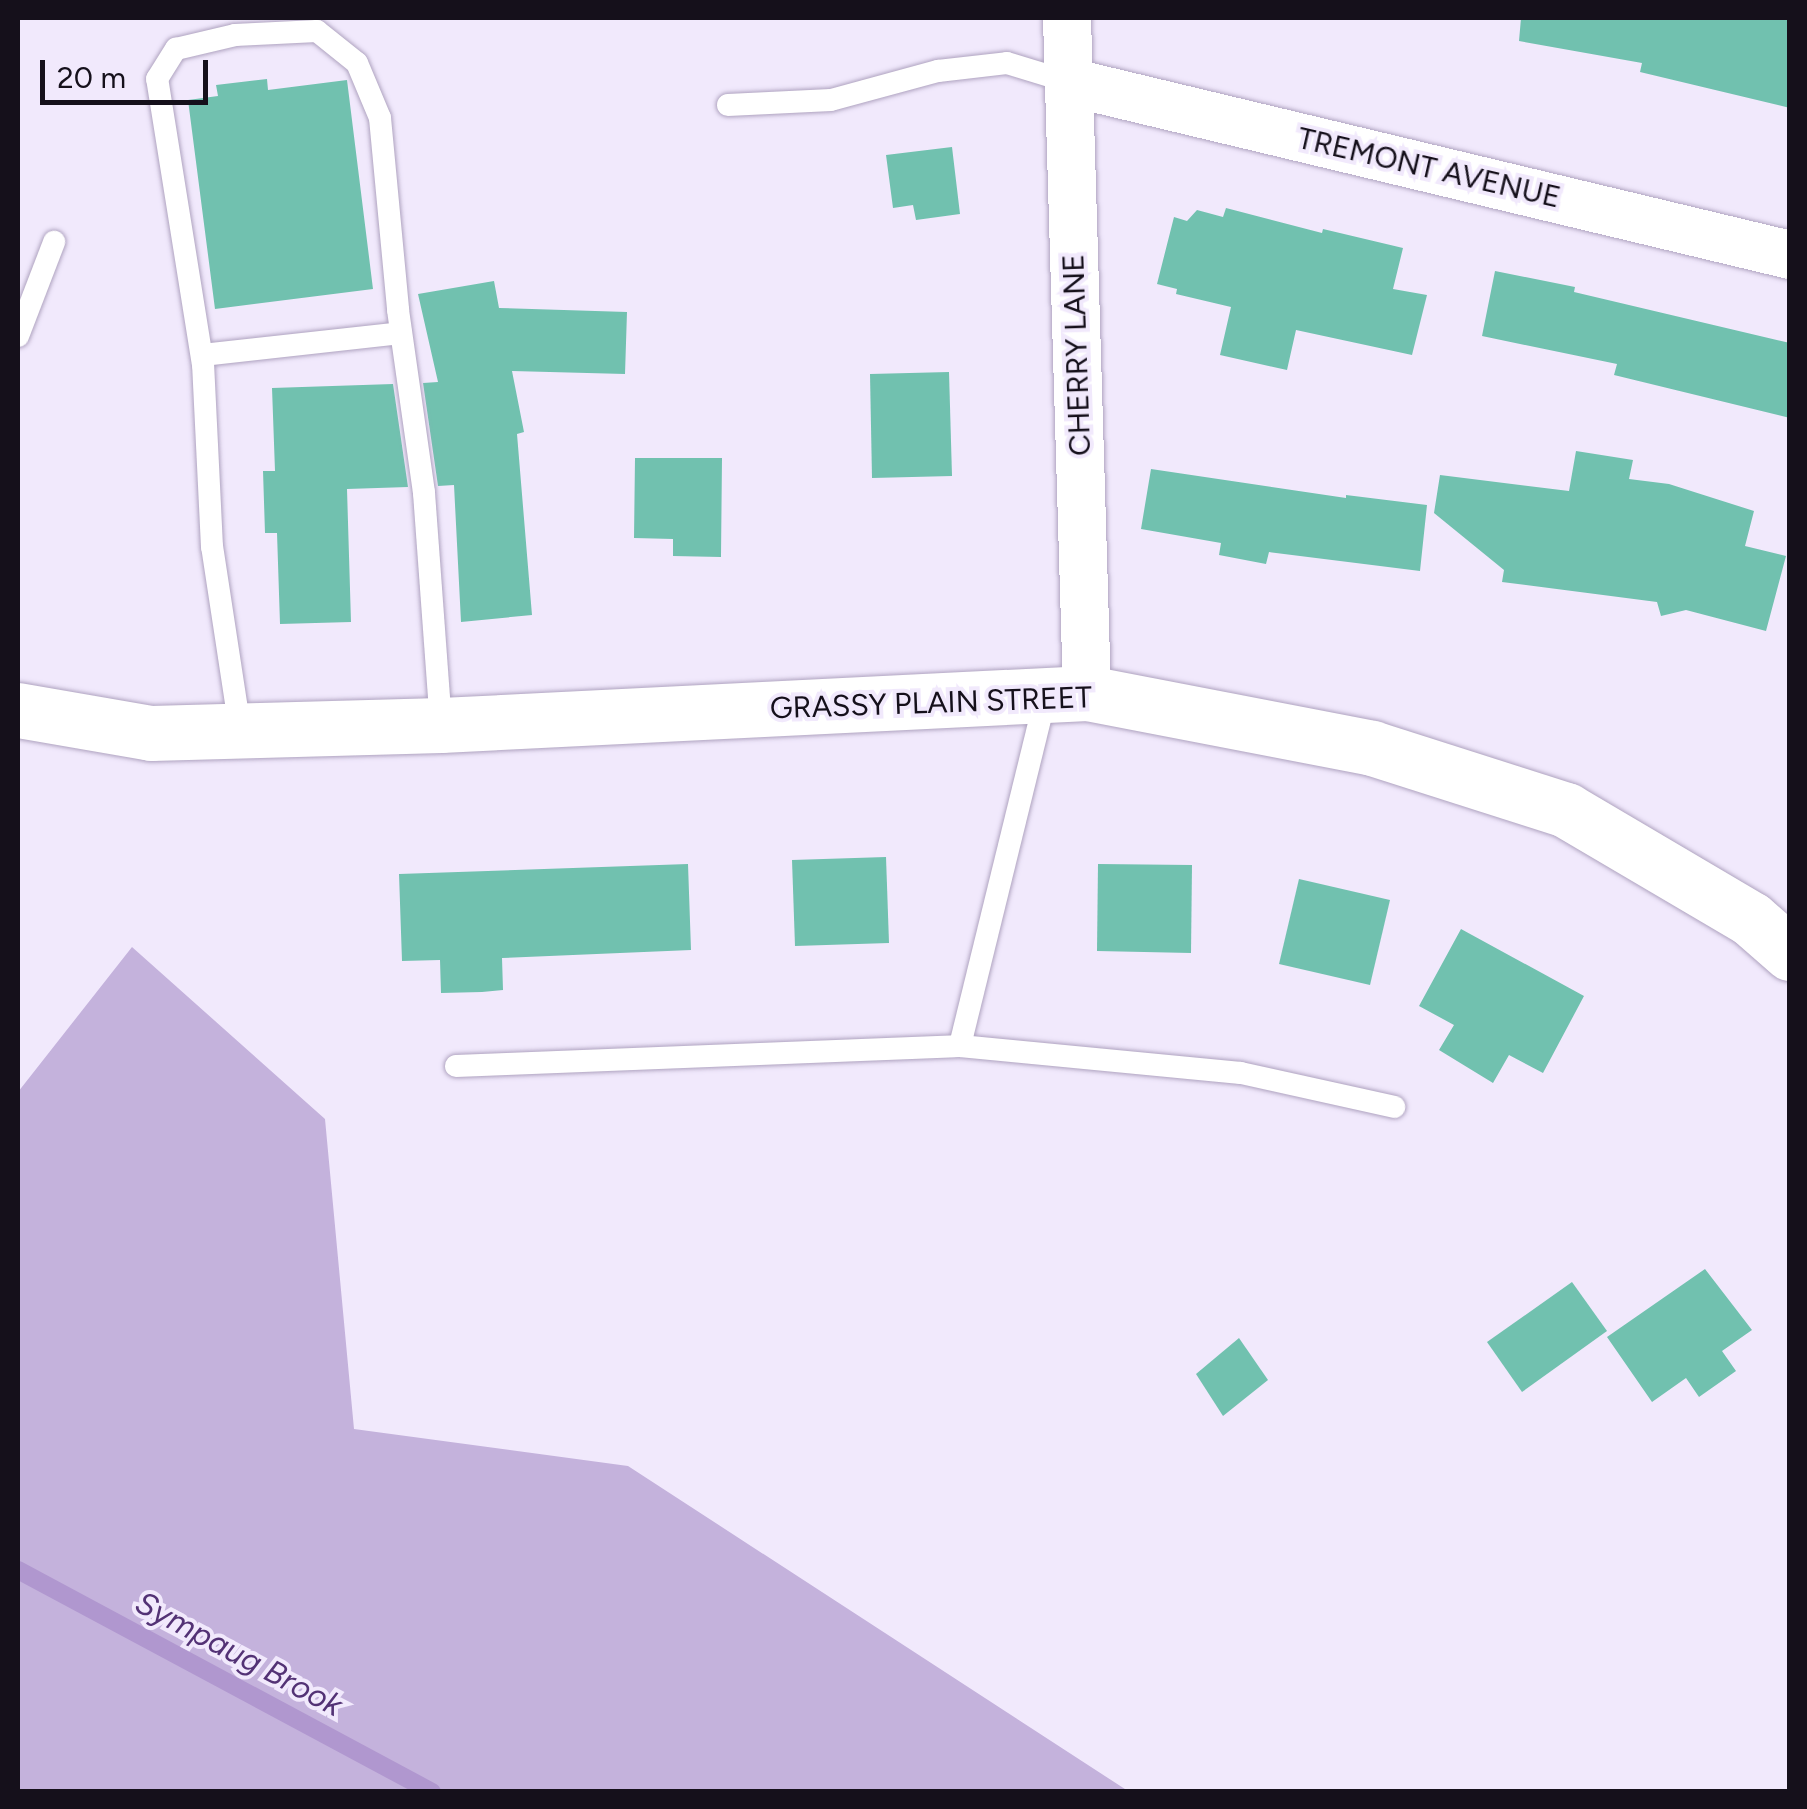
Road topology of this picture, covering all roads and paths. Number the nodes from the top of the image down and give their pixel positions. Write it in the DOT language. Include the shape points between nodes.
graph roads {
  1 [pos="1066,18"];
  2 [pos="1068,82"];
  3 [pos="728,104"];
  4 [pos="54,242"];
  5 [pos="1790,254"];
  6 [pos="400,333"];
  7 [pos="18,336"];
  8 [pos="202,355"];
  9 [pos="1066,694"];
  10 [pos="18,710"];
  11 [pos="441,725"];
  12 [pos="240,731"];
  13 [pos="1790,953"];
  14 [pos="960,1046"];
  15 [pos="456,1066"];
  16 [pos="1394,1108"];
  1 -- 2 [label="street, CHERRY LANE"];
  2 -- 3 [label="lane" via="1008,63 938,70 831,100"];
  2 -- 5 [label="street, TREMONT AVENUE"];
  2 -- 9 [label="street, CHERRY LANE"];
  4 -- 7 [label="lane"];
  6 -- 8 [label="lane"];
  6 -- 8 [label="lane" via="380,118 357,63 317,31 235,34 176,49 157,80"];
  6 -- 11 [label="lane" via="424,493"];
  8 -- 12 [label="lane" via="212,547"];
  9 -- 11 [label="main road, GRASSY PLAIN STREET"];
  9 -- 13 [label="main road, GRASSY PLAIN STREET" via="1372,748 1566,810 1751,919"];
  9 -- 14 [label="lane"];
  10 -- 12 [label="main road, GRASSY PLAIN STREET" via="150,733"];
  11 -- 12 [label="main road, GRASSY PLAIN STREET"];
  14 -- 15 [label="lane"];
  14 -- 16 [label="lane" via="1241,1073"];
}
